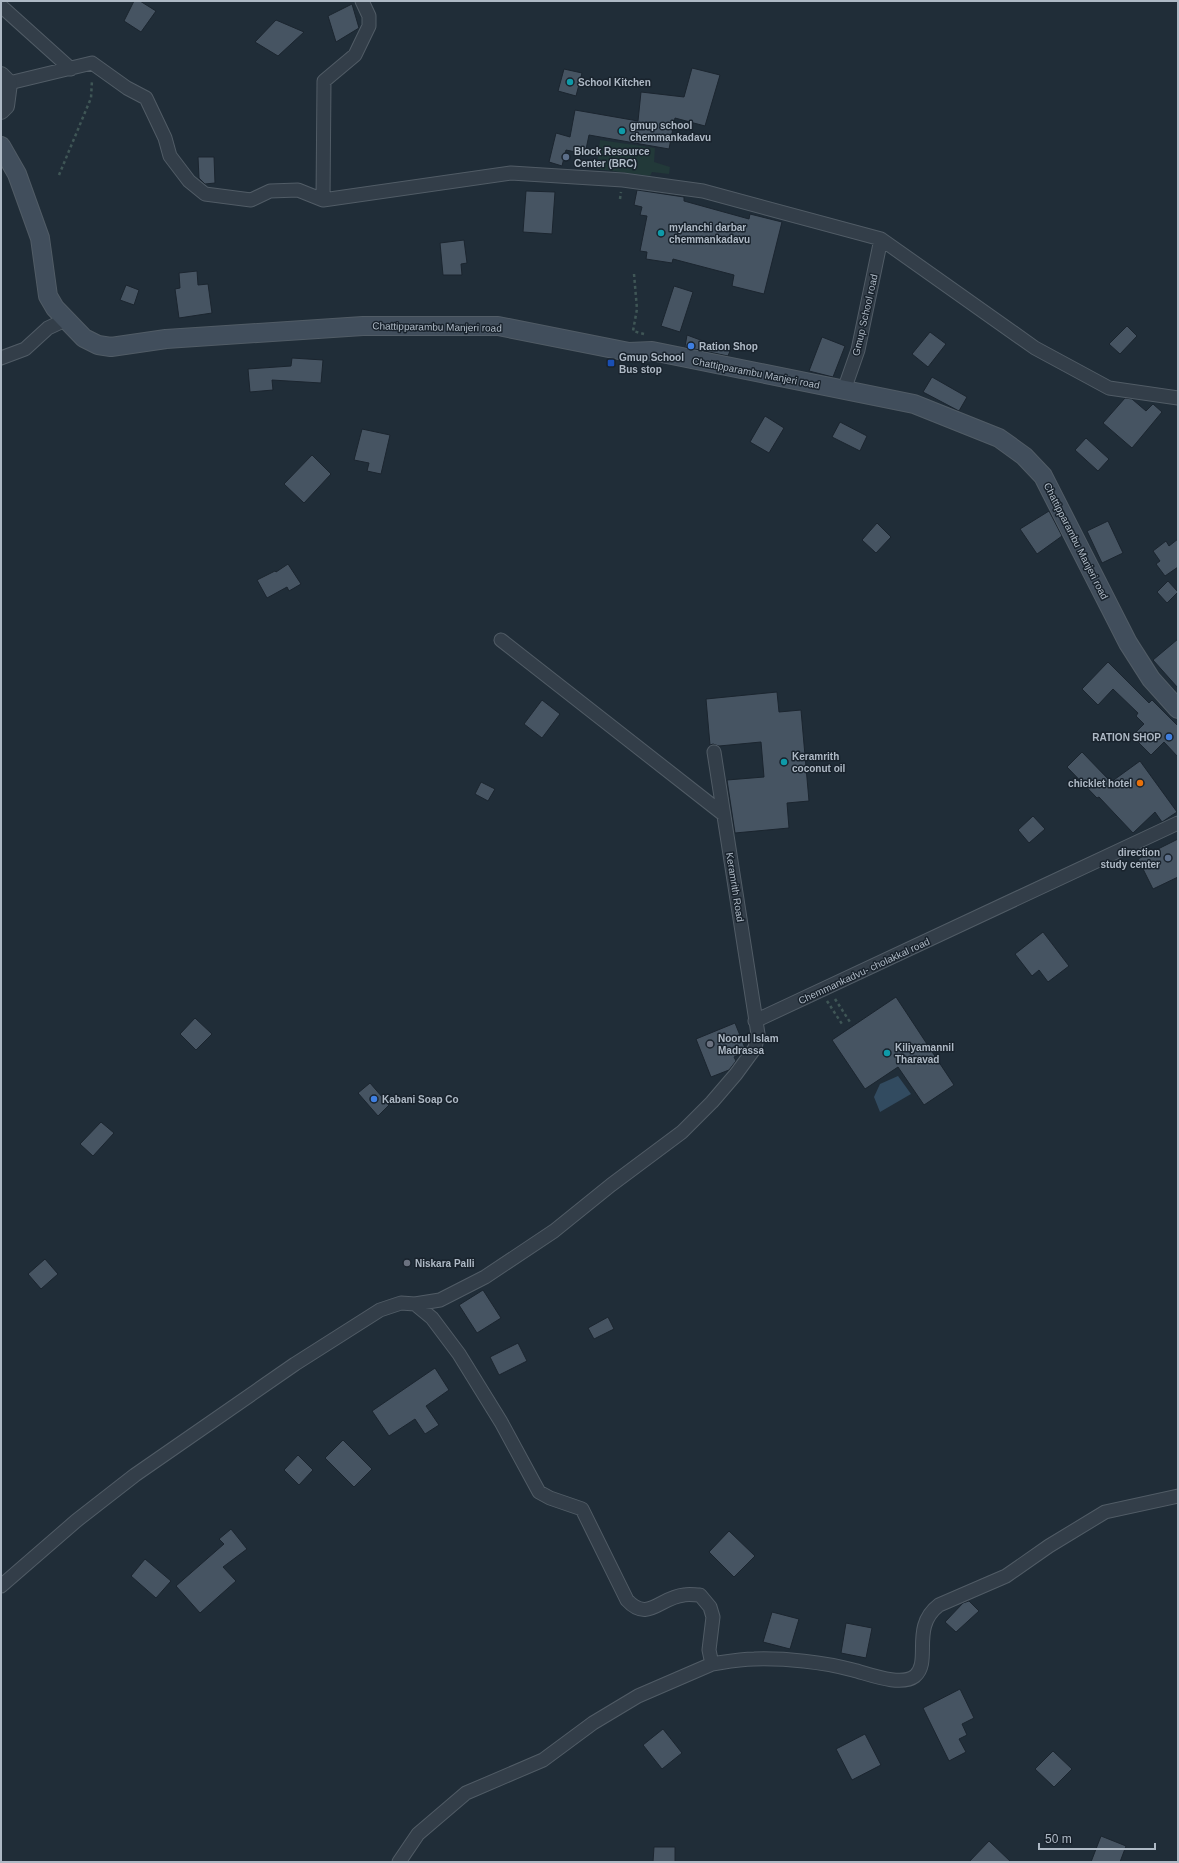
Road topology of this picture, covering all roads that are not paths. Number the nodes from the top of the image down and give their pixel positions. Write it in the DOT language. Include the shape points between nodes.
graph roads {
  1 [pos="362,1"];
  2 [pos="1,6"];
  3 [pos="71,69"];
  4 [pos="5,79"];
  5 [pos="1,111"];
  6 [pos="1,146"];
  7 [pos="323,200"];
  8 [pos="881,239"];
  9 [pos="65,320"];
  10 [pos="1,358"];
  11 [pos="844,390"];
  12 [pos="1178,398"];
  13 [pos="501,640"];
  14 [pos="1178,709"];
  15 [pos="714,752"];
  16 [pos="723,814"];
  17 [pos="1178,823"];
  18 [pos="755,1021"];
  19 [pos="415,1304"];
  20 [pos="1178,1496"];
  21 [pos="1,1586"];
  22 [pos="712,1664"];
  23 [pos="399,1862"];
  1 -- 7 [label="street" via="369,16 369,26 355,56 324,81"];
  2 -- 3 [label="street"];
  3 -- 4 [label="street"];
  3 -- 7 [label="street" via="92,63 146,98 165,138 170,156 189,181 205,194 251,200 270,191 298,190"];
  4 -- 5 [label="street" via="6,106"];
  6 -- 9 [label="main road, Chattipparambu Manjeri road" via="17,174 40,238 48,296"];
  7 -- 8 [label="street" via="511,173 623,180 703,191"];
  8 -- 11 [label="street, Gmup School road" via="858,350"];
  8 -- 12 [label="street" via="1035,348 1109,388"];
  9 -- 10 [label="street" via="48,328 24,349"];
  9 -- 11 [label="main road, Chattipparambu Manjeri road" via="84,338 98,345 112,347 166,339 363,326 498,326 629,352 652,351"];
  11 -- 14 [label="main road, Chattipparambu Manjeri road" via="914,404 999,438 1024,456 1043,476 1128,643 1151,679"];
  13 -- 16 [label="street"];
  15 -- 16 [label="street, Keramrith Road"];
  16 -- 18 [label="street, Keramrith Road"];
  17 -- 18 [label="street, Chemmankadvu- cholakkal road"];
  18 -- 19 [label="street" via="758,1034 755,1048 712,1102 682,1132 554,1231 484,1277 440,1300"];
  19 -- 21 [label="street" via="401,1303 380,1310 295,1364 135,1475 76,1521"];
  19 -- 22 [label="street" via="432,1318 459,1354 502,1422 539,1492 582,1509 626,1600 634,1608 644,1611 683,1594 700,1595 710,1607 712,1616 709,1650"];
  20 -- 22 [label="street" via="1105,1512 1006,1576 939,1605 930,1612 925,1621 921,1668 909,1679 900,1681 851,1669 753,1658"];
  22 -- 23 [label="street" via="638,1696 593,1723 543,1760 466,1793 418,1834"];
}
